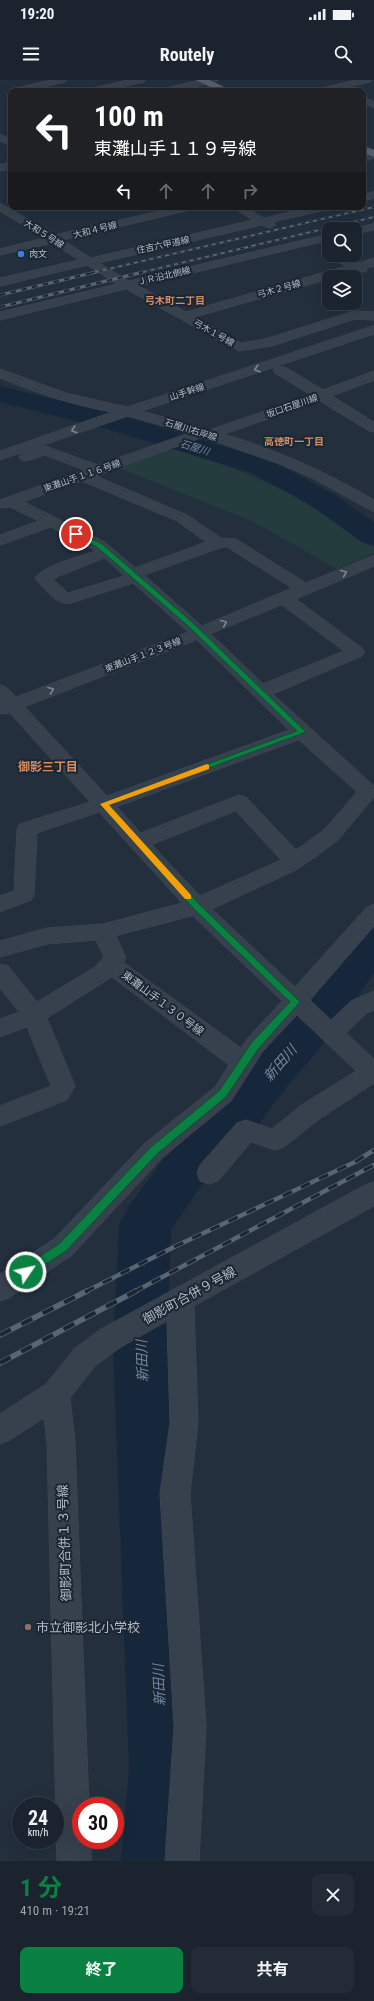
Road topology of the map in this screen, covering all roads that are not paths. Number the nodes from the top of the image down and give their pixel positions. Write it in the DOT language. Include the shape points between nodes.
graph roads {
  1 [pos="62,80"];
  2 [pos="141,80"];
  3 [pos="216,80"];
  4 [pos="367,80"];
  5 [pos="206,81"];
  6 [pos="29,88"];
  7 [pos="105,88"];
  8 [pos="178,88"];
  9 [pos="225,88"];
  10 [pos="228,88"];
  11 [pos="342,88"];
  12 [pos="10,210"];
  13 [pos="178,210"];
  14 [pos="242,210"];
  15 [pos="313,210"];
  16 [pos="265,222"];
  17 [pos="374,227"];
  18 [pos="278,229"];
  19 [pos="362,230"];
  20 [pos="292,236"];
  21 [pos="322,239"];
  22 [pos="54,240"];
  23 [pos="305,243"];
  24 [pos="322,251"];
  25 [pos="0,252"];
  26 [pos="89,261"];
  27 [pos="346,262"];
  28 [pos="374,262"];
  29 [pos="357,267"];
  30 [pos="374,275"];
  31 [pos="0,282"];
  32 [pos="127,285"];
  33 [pos="0,316"];
  34 [pos="185,316"];
  35 [pos="374,317"];
  36 [pos="0,325"];
  37 [pos="371,331"];
  38 [pos="0,373"];
  39 [pos="374,375"];
  40 [pos="323,395"];
  41 [pos="110,412"];
  42 [pos="128,412"];
  43 [pos="374,428"];
  44 [pos="200,435"];
  45 [pos="0,443"];
  46 [pos="166,447"];
  47 [pos="0,456"];
  48 [pos="0,466"];
  49 [pos="91,473"];
  50 [pos="5,503"];
  51 [pos="374,507"];
  52 [pos="52,522"];
  53 [pos="0,540"];
  54 [pos="218,543"];
  55 [pos="107,552"];
  56 [pos="374,560"];
  57 [pos="134,576"];
  58 [pos="304,589"];
  59 [pos="284,598"];
  60 [pos="200,632"];
  61 [pos="261,692"];
  62 [pos="5,702"];
  63 [pos="302,732"];
  64 [pos="104,804"];
  65 [pos="139,842"];
  66 [pos="294,861"];
  67 [pos="0,904"];
  68 [pos="197,907"];
  69 [pos="374,912"];
  70 [pos="103,932"];
  71 [pos="0,949"];
  72 [pos="110,964"];
  73 [pos="0,972"];
  74 [pos="374,1000"];
  75 [pos="300,1005"];
  76 [pos="34,1015"];
  77 [pos="0,1028"];
  78 [pos="326,1030"];
  79 [pos="244,1063"];
  80 [pos="374,1072"];
  81 [pos="0,1116"];
  82 [pos="209,1173"];
  83 [pos="374,1193"];
  84 [pos="0,1289"];
  85 [pos="172,1305"];
  86 [pos="56,1394"];
  87 [pos="0,1430"];
  88 [pos="74,1861"];
  89 [pos="182,1861"];
  1 -- 6 [label="street"];
  2 -- 7 [label="street"];
  3 -- 10 [label="main road"];
  4 -- 11 [label="street"];
  5 -- 8 [label="street"];
  5 -- 9 [label="main road"];
  12 -- 22 [label="street, 大和５号線"];
  13 -- 22 [label="street, 大和４号線"];
  14 -- 16 [label="street"];
  15 -- 16 [label="street, 住吉六甲道線"];
  16 -- 18 [label="street"];
  16 -- 26 [label="street, 住吉六甲道線"];
  17 -- 19 [label="street"];
  20 -- 23 [label="street"];
  21 -- 23 [label="street, ＪＲ沿北側線"];
  22 -- 25 [label="street, 大和４号線"];
  22 -- 26 [label="street, 大和５号線"];
  23 -- 24 [label="street"];
  23 -- 32 [label="street, ＪＲ沿北側線"];
  26 -- 31 [label="street, 住吉六甲道線"];
  26 -- 32 [label="street, 弓木１号線"];
  27 -- 29 [label="street"];
  28 -- 29 [label="street, 弓木２号線"];
  29 -- 30 [label="street"];
  29 -- 34 [label="street, 弓木２号線"];
  32 -- 33 [label="street, ＪＲ沿北側線"];
  32 -- 34 [label="street, 弓木１号線"];
  32 -- 36 [label="street" via="112,293"];
  34 -- 35 [label="street, 弓木１号線" via="239,347 267,343 354,315"];
  35 -- 41 [label="street, 山手幹線"];
  37 -- 40 [label="street" via="359,344 280,370"];
  37 -- 42 [label="street, 山手幹線, one-way"];
  38 -- 41 [label="street, 石屋川右岸線"];
  39 -- 40 [label="street, 坂口石屋川線"];
  40 -- 43 [label="street"];
  40 -- 44 [label="street, 坂口石屋川線"];
  41 -- 42 [label="street, 石屋川右岸線"];
  41 -- 45 [label="street, 山手幹線" via="92,413"];
  41 -- 47 [label="street, 山手幹線, one-way"];
  42 -- 44 [label="street, 石屋川右岸線"];
  44 -- 46 [label="street, 坂口石屋川線"];
  44 -- 51 [label="street, 石屋川右岸線" via="285,461 353,493"];
  46 -- 49 [label="street, 東灘山手１１６号線"];
  48 -- 49 [label="street" via="45,450"];
  49 -- 50 [label="street, 東灘山手１１６号線"];
  49 -- 54 [label="street" via="182,518"];
  50 -- 52 [label="street"];
  52 -- 53 [label="street"];
  52 -- 55 [label="street" via="99,545"];
  54 -- 57 [label="street"];
  54 -- 58 [label="street" via="230,542"];
  55 -- 57 [label="street"];
  55 -- 57 [label="street" via="43,578 65,599"];
  58 -- 56 [label="street, 東灘山手１２３号線, one-way"];
  57 -- 60 [label="street"];
  58 -- 59 [label="street, 東灘山手１２３号線"];
  60 -- 59 [label="street, 東灘山手１２３号線, one-way"];
  59 -- 61 [label="street" via="356,652"];
  60 -- 61 [label="street"];
  62 -- 60 [label="street, 東灘山手１２３号線, one-way"];
  61 -- 63 [label="street"];
  62 -- 64 [label="street"];
  63 -- 64 [label="street"];
  63 -- 66 [label="street" via="368,791 331,835"];
  64 -- 65 [label="street"];
  64 -- 67 [label="street" via="27,829 24,895"];
  65 -- 66 [label="street" via="239,802"];
  65 -- 68 [label="street"];
  66 -- 68 [label="street"];
  68 -- 70 [label="street"];
  68 -- 75 [label="street"];
  69 -- 75 [label="street"];
  70 -- 71 [label="street" via="47,936"];
  70 -- 72 [label="street, 東灘山手１３０号線" via="115,958"];
  72 -- 76 [label="street" via="103,973"];
  72 -- 79 [label="street, 東灘山手１３０号線"];
  73 -- 76 [label="street"];
  74 -- 78 [label="street" via="359,1007"];
  75 -- 78 [label="street"];
  75 -- 79 [label="street" via="255,1045"];
  76 -- 77 [label="street"];
  76 -- 81 [label="street" via="63,1086 59,1093"];
  78 -- 80 [label="street"];
  79 -- 84 [label="street" via="223,1094 154,1150 63,1247"];
  80 -- 82 [label="street" via="310,1113 275,1140 246,1130"];
  83 -- 85 [label="street, 御影町合併９号線"];
  85 -- 86 [label="street, 御影町合併９号線" via="111,1338 85,1357"];
  85 -- 89 [label="street" via="184,1423 175,1492 190,1726"];
  86 -- 87 [label="street, 御影町合併９号線"];
  86 -- 88 [label="street, 御影町合併１３号線" via="60,1442"];
}
